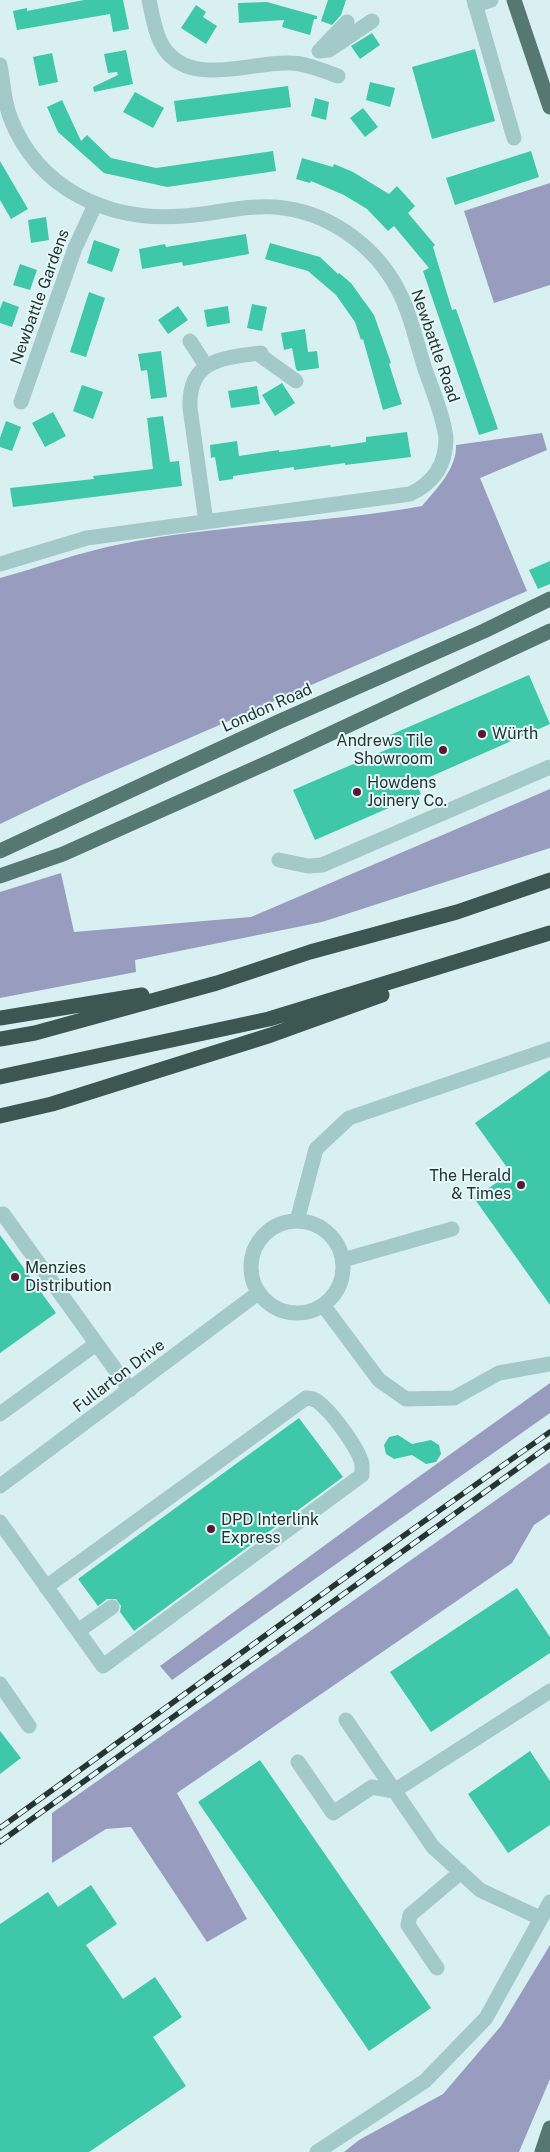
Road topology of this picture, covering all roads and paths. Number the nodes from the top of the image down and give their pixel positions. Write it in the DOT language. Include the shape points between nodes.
graph roads {
  1 [pos="149,0"];
  2 [pos="491,0"];
  3 [pos="514,0"];
  4 [pos="475,2"];
  5 [pos="372,21"];
  6 [pos="347,22"];
  7 [pos="319,51"];
  8 [pos="0,65"];
  9 [pos="314,68"];
  10 [pos="338,76"];
  11 [pos="550,107"];
  12 [pos="514,138"];
  13 [pos="95,205"];
  14 [pos="190,341"];
  15 [pos="206,366"];
  16 [pos="296,382"];
  17 [pos="21,402"];
  18 [pos="206,522"];
  19 [pos="0,564"];
  20 [pos="549,602"];
  21 [pos="550,631"];
  22 [pos="550,768"];
  23 [pos="0,851"];
  24 [pos="279,860"];
  25 [pos="0,876"];
  26 [pos="550,880"];
  27 [pos="550,933"];
  28 [pos="533,939"];
  29 [pos="218,983"];
  30 [pos="0,1018"];
  31 [pos="0,1039"];
  32 [pos="550,1049"];
  33 [pos="0,1077"];
  34 [pos="0,1116"];
  35 [pos="1,1213"];
  36 [pos="297,1221"];
  37 [pos="452,1229"];
  38 [pos="343,1260"];
  39 [pos="258,1293"];
  40 [pos="323,1306"];
  41 [pos="96,1344"];
  42 [pos="550,1364"];
  43 [pos="130,1390"];
  44 [pos="0,1414"];
  45 [pos="0,1486"];
  46 [pos="0,1522"];
  47 [pos="46,1587"];
  48 [pos="112,1607"];
  49 [pos="78,1631"];
  50 [pos="0,1684"];
  51 [pos="550,1691"];
  52 [pos="346,1720"];
  53 [pos="29,1726"];
  54 [pos="298,1762"];
  55 [pos="394,1791"];
  56 [pos="461,1872"];
  57 [pos="550,1902"];
  58 [pos="540,1918"];
  59 [pos="437,1968"];
  60 [pos="550,2128"];
  61 [pos="317,2152"];
  62 [pos="542,2152"];
  1 -- 9 [label="street" via="161,42 185,65 204,70 289,62"];
  2 -- 4 [label="street"];
  3 -- 11 [label="main road"];
  4 -- 12 [label="street"];
  5 -- 7 [label="street" via="329,50"];
  6 -- 7 [label="street"];
  7 -- 9 [label="street"];
  8 -- 13 [label="street, Newbattle Road" via="9,115 26,148 50,176"];
  9 -- 10 [label="street"];
  13 -- 17 [label="street, Newbattle Gardens" via="75,248"];
  13 -- 18 [label="street, Newbattle Road" via="114,212 154,217 252,206 302,212 334,224 362,244 386,269 403,299 445,429 446,448 436,475 420,490 400,497"];
  14 -- 15 [label="street"];
  15 -- 16 [label="street" via="221,358 261,352 261,356"];
  15 -- 18 [label="street" via="195,379 189,398"];
  18 -- 19 [label="street, Newbattle Road" via="87,538"];
  20 -- 23 [label="main road, London Road" via="278,722"];
  21 -- 25 [label="main road" via="63,854"];
  22 -- 24 [label="street" via="322,865 308,866"];
  26 -- 29 [label="highway" via="458,912 310,952"];
  27 -- 28 [label="highway"];
  28 -- 33 [label="highway" via="269,1019"];
  28 -- 34 [label="highway" via="271,1035 52,1104"];
  29 -- 30 [label="highway"];
  29 -- 31 [label="highway" via="35,1033"];
  32 -- 36 [label="street" via="349,1118 316,1149"];
  35 -- 41 [label="street"];
  36 -- 38 [label="street" via="322,1228 332,1236"];
  36 -- 39 [label="street" via="270,1229 260,1239 253,1252 251,1266 252,1280"];
  37 -- 38 [label="street"];
  38 -- 40 [label="street" via="340,1286"];
  39 -- 40 [label="street" via="268,1304 295,1314"];
  39 -- 43 [label="street, Fullarton Drive"];
  40 -- 42 [label="street" via="379,1380 406,1399 454,1398 499,1373"];
  41 -- 43 [label="street"];
  41 -- 44 [label="street"];
  43 -- 45 [label="street, Fullarton Drive"];
  46 -- 47 [label="street"];
  47 -- 49 [label="street"];
  47 -- 49 [label="street" via="306,1398 315,1399 343,1430 358,1453 362,1475 103,1666"];
  48 -- 49 [label="street"];
  50 -- 53 [label="street"];
  51 -- 55 [label="street"];
  52 -- 55 [label="street"];
  54 -- 55 [label="street" via="333,1813 372,1787"];
  55 -- 56 [label="street" via="433,1847"];
  56 -- 58 [label="street" via="480,1890"];
  56 -- 59 [label="street" via="410,1915 408,1924"];
  57 -- 58 [label="street"];
  58 -- 61 [label="street" via="486,2018 425,2081"];
  60 -- 62 [label="main road"];
}
